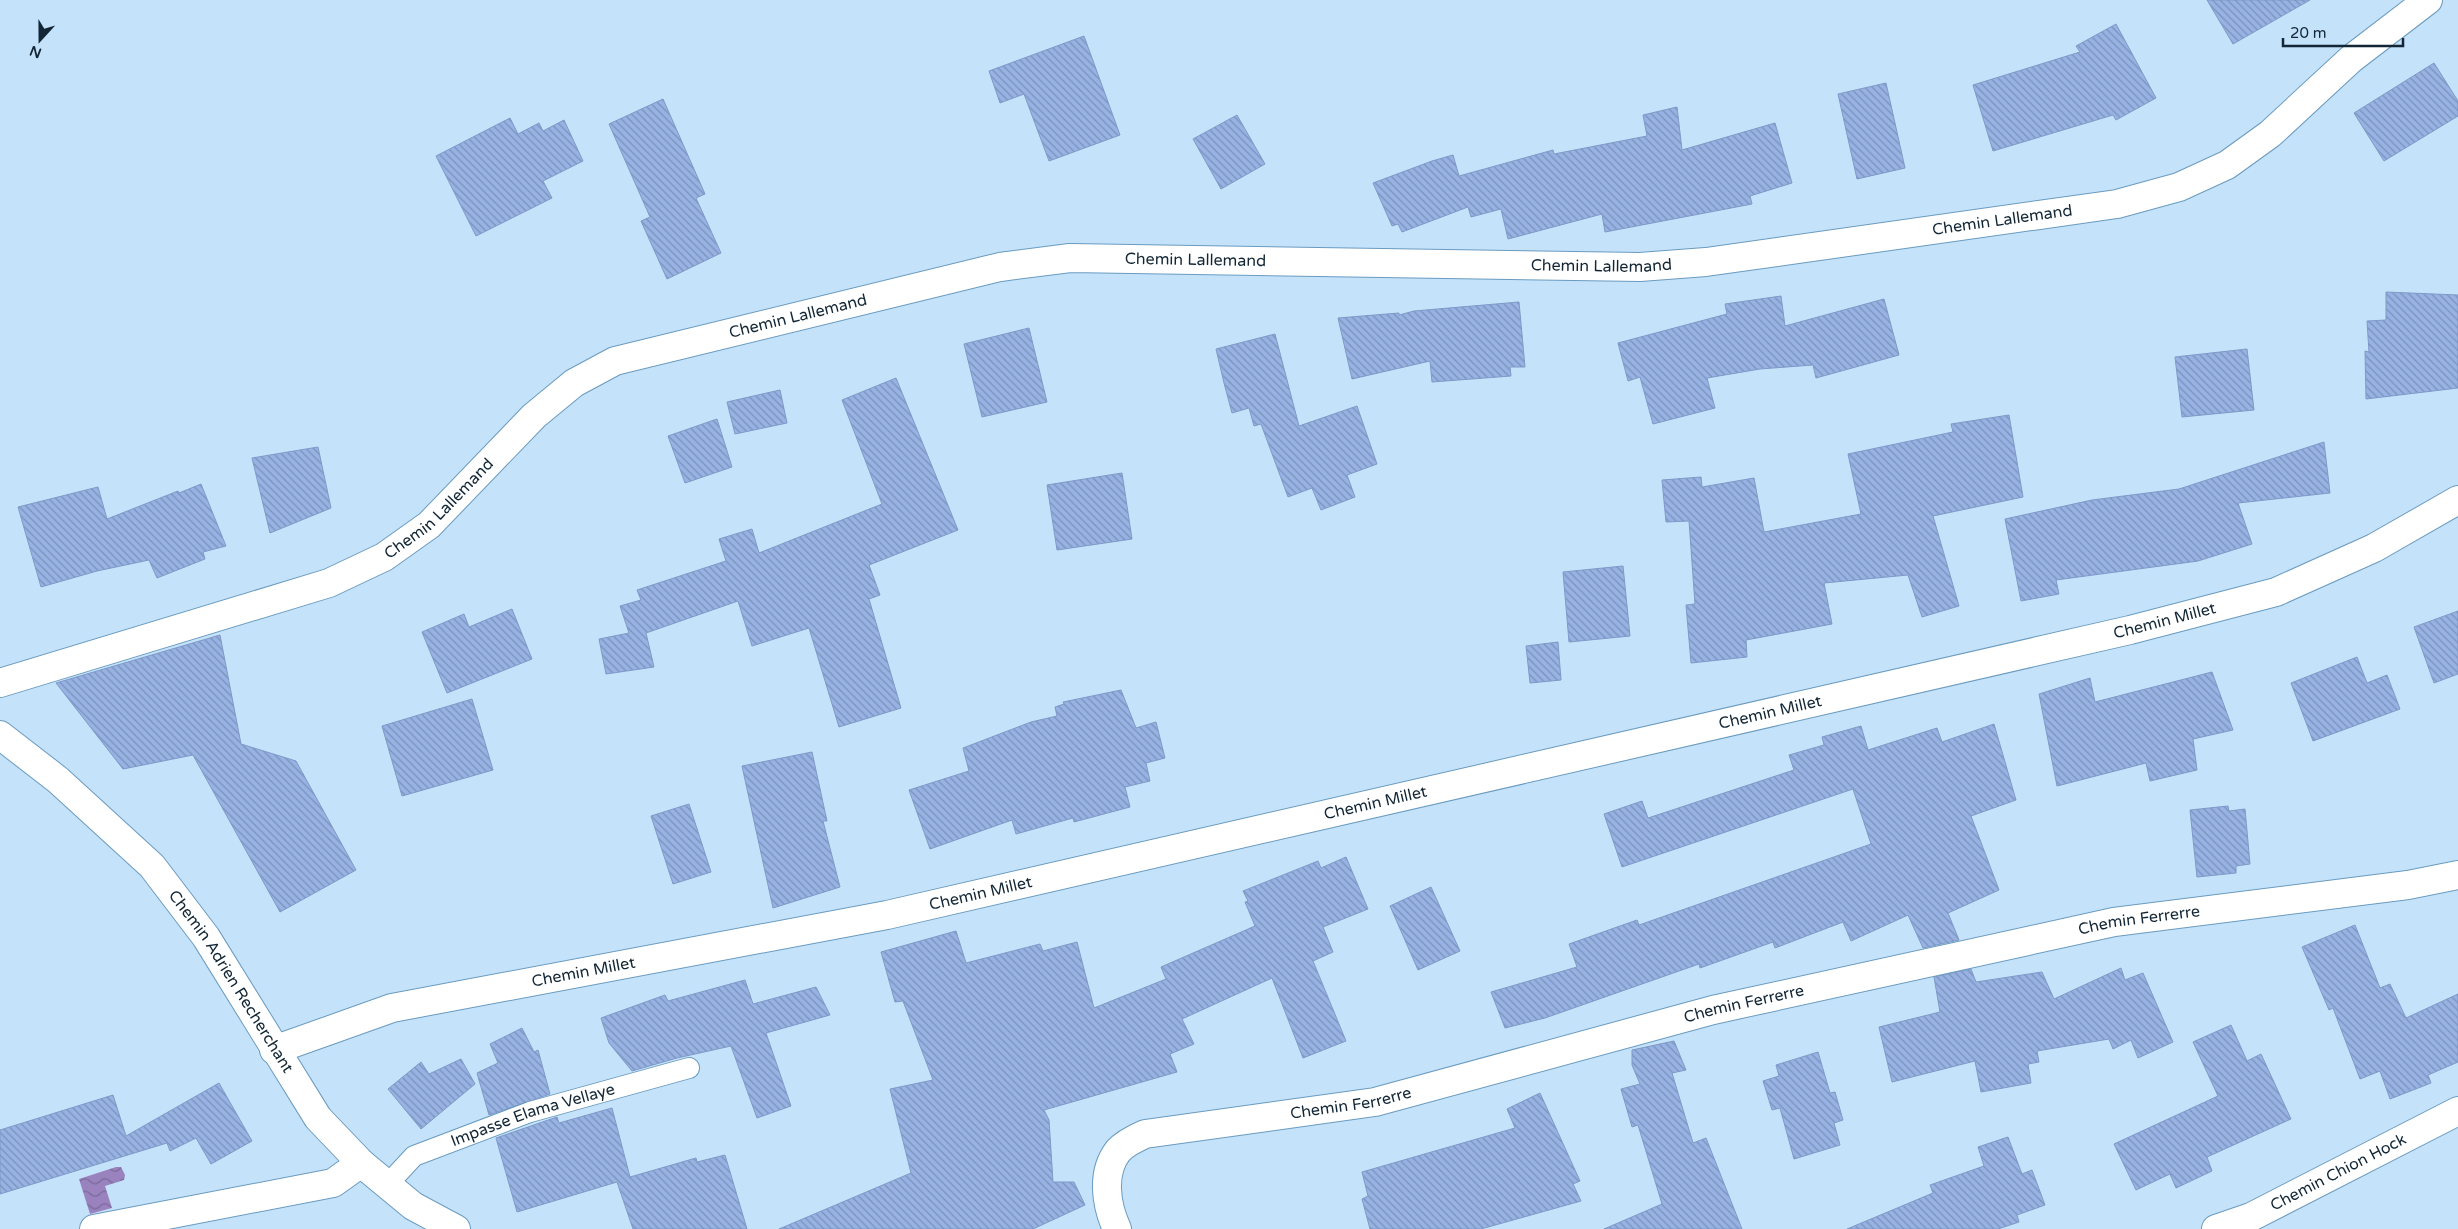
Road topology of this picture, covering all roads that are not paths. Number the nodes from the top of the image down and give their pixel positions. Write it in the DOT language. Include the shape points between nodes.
graph roads {
  1 [pos="2428,0"];
  2 [pos="2458,500"];
  3 [pos="0,684"];
  4 [pos="0,735"];
  5 [pos="2458,874"];
  6 [pos="274,1050"];
  7 [pos="689,1068"];
  8 [pos="2458,1111"];
  9 [pos="361,1163"];
  10 [pos="388,1184"];
  11 [pos="94,1229"];
  12 [pos="456,1229"];
  13 [pos="1117,1229"];
  14 [pos="2216,1229"];
  1 -- 3 [label="street, Chemin Lallemand" via="2351,59 2270,134 2227,165 2178,187 2117,204 1706,262 1640,267 1070,258 1000,267 615,361 574,383 534,416 429,525 384,557 329,583"];
  2 -- 6 [label="street, Chemin Millet" via="2374,548 2276,592 2130,630 887,915 392,1008"];
  4 -- 6 [label="street, Chemin Adrien Recherchant" via="58,780 152,866 206,937"];
  5 -- 13 [label="street, Chemin Ferrerre" via="2408,884 2114,922 1713,1010 1375,1102 1145,1134 1119,1150 1108,1171 1106,1194"];
  6 -- 9 [label="street, Chemin Adrien Recherchant" via="318,1118"];
  7 -- 10 [label="lane, Impasse Elama Vellaye" via="530,1112 432,1149 414,1156"];
  8 -- 14 [label="street, Chemin Chion Hock" via="2251,1217"];
  9 -- 10 [label="street, Chemin Adrien Recherchant"];
  9 -- 11 [label="street" via="333,1183"];
  10 -- 12 [label="street, Chemin Adrien Recherchant" via="413,1206"];
}
